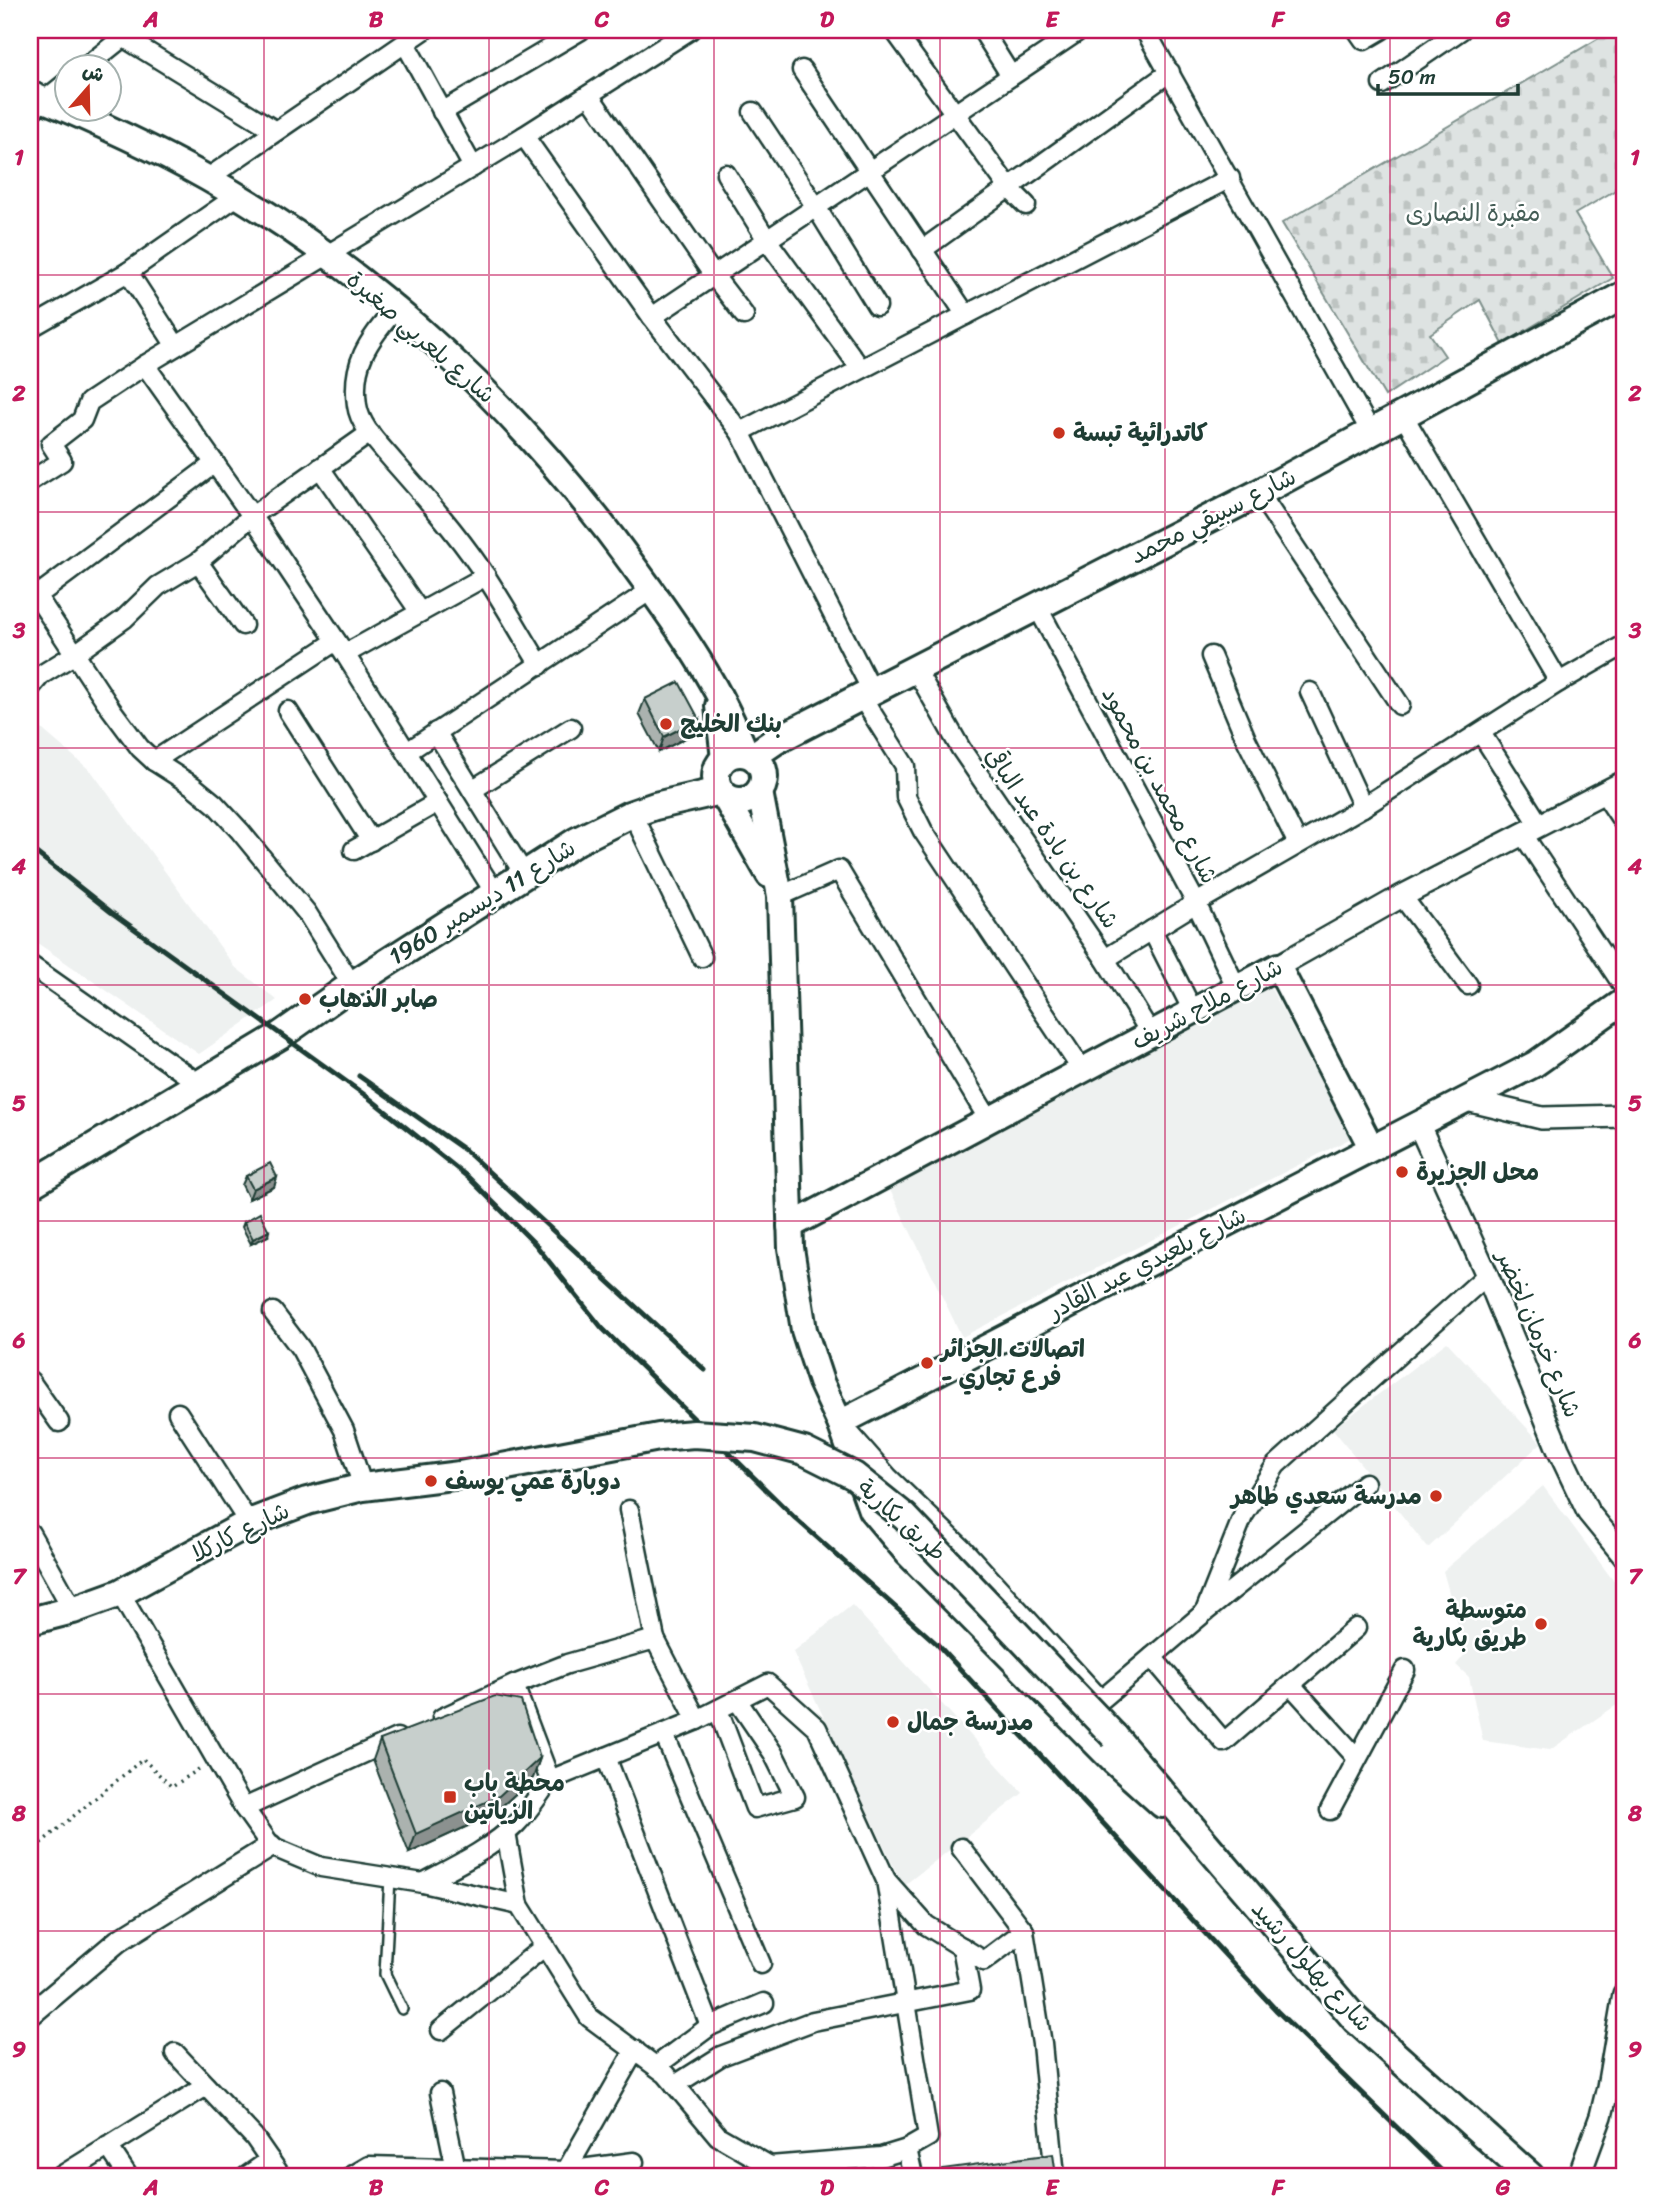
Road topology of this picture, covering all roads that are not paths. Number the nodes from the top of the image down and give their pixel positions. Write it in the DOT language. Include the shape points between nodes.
graph roads {
  1 [pos="424,30"];
  2 [pos="581,30"];
  3 [pos="690,30"];
  4 [pos="894,30"];
  5 [pos="982,30"];
  6 [pos="1145,30"];
  7 [pos="1357,30"];
  8 [pos="1381,30"];
  9 [pos="1461,30"];
  10 [pos="1074,32"];
  11 [pos="128,33"];
  12 [pos="666,36"];
  13 [pos="405,43"];
  14 [pos="104,52"];
  15 [pos="802,70"];
  16 [pos="1170,72"];
  17 [pos="1011,76"];
  18 [pos="1382,84"];
  19 [pos="52,92"];
  20 [pos="589,94"];
  21 [pos="35,102"];
  22 [pos="442,112"];
  23 [pos="753,112"];
  24 [pos="954,114"];
  25 [pos="276,131"];
  26 [pos="524,136"];
  27 [pos="472,167"];
  28 [pos="869,172"];
  29 [pos="726,174"];
  30 [pos="208,178"];
  31 [pos="1230,178"];
  32 [pos="1009,188"];
  33 [pos="237,196"];
  34 [pos="1026,205"];
  35 [pos="816,207"];
  36 [pos="767,240"];
  37 [pos="922,250"];
  38 [pos="326,255"];
  39 [pos="128,272"];
  40 [pos="714,276"];
  41 [pos="1624,295"];
  42 [pos="877,306"];
  43 [pos="394,310"];
  44 [pos="744,315"];
  45 [pos="966,315"];
  46 [pos="652,317"];
  47 [pos="30,328"];
  48 [pos="176,346"];
  49 [pos="145,365"];
  50 [pos="861,369"];
  51 [pos="1404,415"];
  52 [pos="740,432"];
  53 [pos="1371,432"];
  54 [pos="370,433"];
  55 [pos="215,463"];
  56 [pos="320,468"];
  57 [pos="30,481"];
  58 [pos="1259,493"];
  59 [pos="252,516"];
  60 [pos="198,562"];
  61 [pos="486,576"];
  62 [pos="651,590"];
  63 [pos="32,594"];
  64 [pos="1037,606"];
  65 [pos="420,612"];
  66 [pos="243,625"];
  67 [pos="1624,645"];
  68 [pos="340,648"];
  69 [pos="75,654"];
  70 [pos="1211,656"];
  71 [pos="540,664"];
  72 [pos="915,668"];
  73 [pos="1559,681"];
  74 [pos="30,688"];
  75 [pos="1310,692"];
  76 [pos="866,694"];
  77 [pos="1400,705"];
  78 [pos="288,711"];
  79 [pos="571,728"];
  80 [pos="798,729"];
  81 [pos="436,732"];
  82 [pos="1481,733"];
  83 [pos="407,752"];
  84 [pos="154,761"];
  85 [pos="731,770"];
  86 [pos="1624,782"];
  87 [pos="762,788"];
  88 [pos="472,790"];
  89 [pos="1604,793"];
  90 [pos="438,802"];
  91 [pos="1363,807"];
  92 [pos="644,810"];
  93 [pos="1624,823"];
  94 [pos="1530,829"];
  95 [pos="371,841"];
  96 [pos="1298,844"];
  97 [pos="354,850"];
  98 [pos="524,874"];
  99 [pos="495,893"];
  100 [pos="780,896"];
  101 [pos="1402,896"];
  102 [pos="1196,903"];
  103 [pos="1152,930"];
  104 [pos="702,957"];
  105 [pos="1105,959"];
  106 [pos="30,965"];
  107 [pos="1278,966"];
  108 [pos="352,985"];
  109 [pos="1468,985"];
  110 [pos="1624,986"];
  111 [pos="1237,989"];
  112 [pos="1624,1001"];
  113 [pos="1193,1011"];
  114 [pos="1151,1034"];
  115 [pos="1082,1070"];
  116 [pos="198,1083"];
  117 [pos="1467,1100"];
  118 [pos="1624,1116"];
  119 [pos="989,1120"];
  120 [pos="1419,1123"];
  121 [pos="1371,1147"];
  122 [pos="32,1180"];
  123 [pos="790,1226"];
  124 [pos="1487,1275"];
  125 [pos="273,1312"];
  126 [pos="30,1381"];
  127 [pos="178,1413"];
  128 [pos="59,1422"];
  129 [pos="840,1423"];
  130 [pos="460,1475"];
  131 [pos="1365,1483"];
  132 [pos="363,1487"];
  133 [pos="629,1510"];
  134 [pos="249,1523"];
  135 [pos="30,1533"];
  136 [pos="1621,1546"];
  137 [pos="120,1593"];
  138 [pos="73,1610"];
  139 [pos="1205,1612"];
  140 [pos="30,1621"];
  141 [pos="1356,1628"];
  142 [pos="655,1639"];
  143 [pos="1152,1657"];
  144 [pos="1405,1670"];
  145 [pos="514,1685"];
  146 [pos="1290,1685"];
  147 [pos="737,1700"];
  148 [pos="718,1710"];
  149 [pos="697,1720"];
  150 [pos="664,1734"];
  151 [pos="1114,1736"];
  152 [pos="606,1757"];
  153 [pos="1357,1758"];
  154 [pos="550,1780"];
  155 [pos="244,1808"];
  156 [pos="1329,1810"];
  157 [pos="1192,1828"];
  158 [pos="506,1833"];
  159 [pos="271,1846"];
  160 [pos="961,1848"];
  161 [pos="390,1878"];
  162 [pos="886,1880"];
  163 [pos="423,1883"];
  164 [pos="519,1905"];
  165 [pos="1024,1931"];
  166 [pos="545,1946"];
  167 [pos="962,1947"];
  168 [pos="761,1964"];
  169 [pos="1624,1994"];
  170 [pos="764,2003"];
  171 [pos="905,2003"];
  172 [pos="402,2009"];
  173 [pos="30,2015"];
  174 [pos="710,2026"];
  175 [pos="440,2030"];
  176 [pos="635,2050"];
  177 [pos="175,2053"];
  178 [pos="656,2066"];
  179 [pos="675,2085"];
  180 [pos="206,2086"];
  181 [pos="439,2093"];
  182 [pos="108,2146"];
  183 [pos="907,2149"];
  184 [pos="270,2160"];
  185 [pos="634,2162"];
  186 [pos="465,2171"];
  187 [pos="395,2172"];
  188 [pos="567,2174"];
  189 [pos="61,2176"];
  190 [pos="128,2176"];
  191 [pos="247,2176"];
  192 [pos="281,2176"];
  193 [pos="352,2176"];
  194 [pos="914,2176"];
  195 [pos="1055,2176"];
  196 [pos="1530,2176"];
  197 [pos="1578,2176"];
  1 -- 13 [label="street"];
  2 -- 22 [label="street"];
  3 -- 12 [label="street"];
  4 -- 24 [label="street"];
  5 -- 17 [label="street"];
  6 -- 16 [label="street"];
  7 -- 8 [label="street" via="1364,40"];
  9 -- 18 [label="street"];
  10 -- 17 [label="street"];
  11 -- 14 [label="street"];
  11 -- 25 [label="street"];
  12 -- 20 [label="street"];
  13 -- 22 [label="street"];
  13 -- 25 [label="street"];
  15 -- 28 [label="street"];
  16 -- 31 [label="street"];
  16 -- 32 [label="street"];
  17 -- 24 [label="street"];
  19 -- 21 [label="street"];
  20 -- 26 [label="street"];
  20 -- 40 [label="street"];
  21 -- 30 [label="main road, شارع بلعربي صغيرة" via="135,140"];
  22 -- 27 [label="street"];
  23 -- 35 [label="street"];
  24 -- 28 [label="street"];
  24 -- 32 [label="street"];
  25 -- 30 [label="street"];
  26 -- 27 [label="street"];
  26 -- 46 [label="street"];
  27 -- 38 [label="street"];
  28 -- 35 [label="street"];
  28 -- 37 [label="street"];
  29 -- 36 [label="street"];
  30 -- 33 [label="main road, شارع بلعربي صغيرة"];
  31 -- 45 [label="street"];
  31 -- 53 [label="street"];
  32 -- 34 [label="street"];
  32 -- 37 [label="street"];
  33 -- 38 [label="main road, شارع بلعربي صغيرة"];
  33 -- 39 [label="street"];
  35 -- 36 [label="street"];
  35 -- 42 [label="street"];
  36 -- 40 [label="street"];
  36 -- 50 [label="street"];
  37 -- 45 [label="street"];
  38 -- 43 [label="main road, شارع بلعربي صغيرة"];
  38 -- 48 [label="street"];
  39 -- 47 [label="street"];
  39 -- 48 [label="street"];
  40 -- 44 [label="street"];
  40 -- 46 [label="street"];
  41 -- 51 [label="main road, شارع سبيقي محمد"];
  43 -- 54 [label="street" via="361,355 356,378 357,407"];
  43 -- 62 [label="main road, شارع بلعربي صغيرة" via="453,360 551,461"];
  45 -- 50 [label="street"];
  46 -- 52 [label="street"];
  48 -- 49 [label="street"];
  49 -- 55 [label="street"];
  49 -- 57 [label="street" via="89,401 82,419 51,444 62,461"];
  50 -- 52 [label="street"];
  51 -- 53 [label="main road, شارع سبيقي محمد"];
  51 -- 73 [label="street"];
  52 -- 76 [label="street"];
  53 -- 58 [label="main road, شارع سبيقي محمد"];
  54 -- 56 [label="street"];
  54 -- 61 [label="street" via="448,523"];
  55 -- 59 [label="street"];
  55 -- 63 [label="street"];
  56 -- 59 [label="street"];
  56 -- 65 [label="street"];
  58 -- 64 [label="main road, شارع سبيقي محمد"];
  58 -- 77 [label="street"];
  59 -- 60 [label="street"];
  59 -- 68 [label="street"];
  60 -- 66 [label="street"];
  60 -- 69 [label="street" via="158,586 124,619"];
  61 -- 65 [label="street"];
  61 -- 71 [label="street"];
  62 -- 71 [label="street"];
  62 -- 85 [label="main road, شارع بلعربي صغيرة" via="737,729"];
  63 -- 69 [label="street"];
  64 -- 72 [label="main road, شارع سبيقي محمد"];
  64 -- 102 [label="street, شارع محمد بن محمود"];
  65 -- 68 [label="street"];
  67 -- 73 [label="street"];
  68 -- 83 [label="street"];
  68 -- 84 [label="street"];
  69 -- 74 [label="street" via="41,675"];
  69 -- 84 [label="street" via="118,719"];
  70 -- 96 [label="street"];
  71 -- 81 [label="street"];
  72 -- 76 [label="main road, شارع سبيقي محمد"];
  72 -- 105 [label="street, شارع بن بادة عبد الباقي" via="961,750"];
  73 -- 82 [label="street"];
  75 -- 91 [label="street"];
  76 -- 80 [label="main road, شارع سبيقي محمد"];
  76 -- 115 [label="street" via="905,766 906,797 923,831"];
  78 -- 95 [label="street"];
  79 -- 88 [label="street"];
  80 -- 85 [label="main road, شارع سبيقي محمد"];
  80 -- 87 [label="main road"];
  81 -- 83 [label="street"];
  81 -- 88 [label="street"];
  82 -- 91 [label="street"];
  82 -- 94 [label="street"];
  83 -- 90 [label="street"];
  84 -- 108 [label="street" via="201,792 240,831 306,913"];
  85 -- 87 [label="main road" via="762,766"];
  85 -- 87 [label="main road" via="731,800 747,801"];
  85 -- 92 [label="main road, شارع 11 ديسمبر 1960"];
  85 -- 100 [label="main road"];
  86 -- 89 [label="street, شارع ملاح شريف"];
  87 -- 100 [label="main road"];
  88 -- 98 [label="street"];
  89 -- 93 [label="street"];
  89 -- 94 [label="street, شارع ملاح شريف"];
  90 -- 95 [label="street"];
  90 -- 99 [label="street"];
  91 -- 96 [label="street"];
  92 -- 98 [label="main road, شارع 11 ديسمبر 1960" via="577,841"];
  92 -- 104 [label="street"];
  94 -- 101 [label="street, شارع ملاح شريف"];
  94 -- 110 [label="street"];
  95 -- 97 [label="street"];
  96 -- 102 [label="street"];
  98 -- 99 [label="main road, شارع 11 ديسمبر 1960"];
  99 -- 108 [label="main road, شارع 11 ديسمبر 1960"];
  100 -- 119 [label="street" via="839,870"];
  100 -- 123 [label="main road"];
  101 -- 107 [label="street, شارع ملاح شريف"];
  101 -- 109 [label="street"];
  102 -- 103 [label="street"];
  102 -- 111 [label="street, شارع محمد بن محمود"];
  103 -- 105 [label="street"];
  103 -- 113 [label="street"];
  105 -- 114 [label="street, شارع بن بادة عبد الباقي"];
  106 -- 116 [label="street"];
  107 -- 111 [label="main road, شارع ملاح شريف"];
  107 -- 121 [label="main road"];
  108 -- 116 [label="main road, شارع 11 ديسمبر 1960" via="281,1035"];
  111 -- 113 [label="main road, شارع ملاح شريف"];
  112 -- 117 [label="main road, شارع بلعيدي عبد القادر" via="1535,1063"];
  113 -- 114 [label="main road, شارع ملاح شريف"];
  114 -- 115 [label="main road, شارع ملاح شريف"];
  115 -- 119 [label="main road, شارع ملاح شريف"];
  116 -- 122 [label="main road, شارع 11 ديسمبر 1960"];
  117 -- 118 [label="street" via="1542,1118"];
  117 -- 120 [label="main road, شارع بلعيدي عبد القادر"];
  119 -- 123 [label="main road, شارع ملاح شريف"];
  120 -- 121 [label="main road, شارع بلعيدي عبد القادر"];
  120 -- 124 [label="street, شارع خرمان لخضر"];
  121 -- 129 [label="main road, شارع بلعيدي عبد القادر"];
  123 -- 129 [label="main road" via="804,1329"];
  124 -- 136 [label="street, شارع خرمان لخضر" via="1588,1512"];
  124 -- 139 [label="street" via="1276,1465 1243,1516"];
  125 -- 132 [label="street" via="300,1349 344,1430"];
  126 -- 128 [label="street"];
  127 -- 134 [label="street"];
  129 -- 143 [label="street" via="1101,1700"];
  129 -- 157 [label="main road" via="871,1510 908,1554 1113,1761"];
  130 -- 132 [label="main road, شارع كاركلا"];
  130 -- 151 [label="main road, طريق بكارية, bridge" via="694,1434 755,1438 804,1451 854,1476 905,1517"];
  131 -- 139 [label="street"];
  132 -- 134 [label="main road, شارع كاركلا" via="307,1501"];
  133 -- 142 [label="street"];
  134 -- 137 [label="main road, شارع كاركلا"];
  135 -- 138 [label="street"];
  137 -- 138 [label="main road, شارع كاركلا"];
  137 -- 155 [label="street"];
  138 -- 140 [label="main road, شارع كاركلا"];
  139 -- 143 [label="street"];
  141 -- 146 [label="street"];
  142 -- 145 [label="street" via="567,1664"];
  142 -- 149 [label="street"];
  143 -- 146 [label="street" via="1224,1742"];
  144 -- 153 [label="street"];
  145 -- 154 [label="street"];
  145 -- 155 [label="street"];
  146 -- 153 [label="street"];
  147 -- 148 [label="street"];
  147 -- 148 [label="street" via="773,1753 795,1797 755,1808"];
  147 -- 162 [label="street" via="768,1684 817,1728"];
  148 -- 149 [label="street"];
  149 -- 150 [label="street"];
  150 -- 152 [label="street"];
  150 -- 168 [label="street"];
  151 -- 157 [label="main road, شارع بهلول رشيد"];
  152 -- 154 [label="street"];
  152 -- 174 [label="street"];
  153 -- 156 [label="street"];
  154 -- 158 [label="street"];
  155 -- 159 [label="street"];
  157 -- 196 [label="main road, شارع بهلول رشيد" via="1354,2018"];
  158 -- 163 [label="street"];
  158 -- 164 [label="street"];
  159 -- 161 [label="street" via="321,1867"];
  159 -- 173 [label="street" via="118,1941"];
  160 -- 165 [label="street"];
  161 -- 163 [label="street"];
  161 -- 172 [label="lane" via="385,1974"];
  162 -- 167 [label="street" via="926,1925"];
  162 -- 171 [label="street"];
  163 -- 164 [label="street"];
  164 -- 166 [label="street"];
  165 -- 167 [label="street" via="984,1961"];
  165 -- 195 [label="street" via="1042,2044"];
  166 -- 175 [label="street"];
  166 -- 176 [label="street" via="589,2017"];
  167 -- 171 [label="street" via="970,1990"];
  169 -- 197 [label="street" via="1601,2116"];
  170 -- 174 [label="street"];
  171 -- 179 [label="street" via="813,2021 721,2056"];
  171 -- 183 [label="street" via="928,2137"];
  174 -- 178 [label="street"];
  176 -- 178 [label="street"];
  176 -- 188 [label="street"];
  177 -- 180 [label="street"];
  178 -- 179 [label="street"];
  179 -- 183 [label="street" via="718,2136 770,2166 881,2157"];
  180 -- 182 [label="street"];
  180 -- 184 [label="street"];
  181 -- 186 [label="street"];
  182 -- 189 [label="street"];
  182 -- 190 [label="street"];
  183 -- 194 [label="street"];
  184 -- 191 [label="street"];
  184 -- 192 [label="street"];
  185 -- 188 [label="street"];
  186 -- 187 [label="street"];
  186 -- 188 [label="street"];
  187 -- 193 [label="street" via="369,2166"];
}
